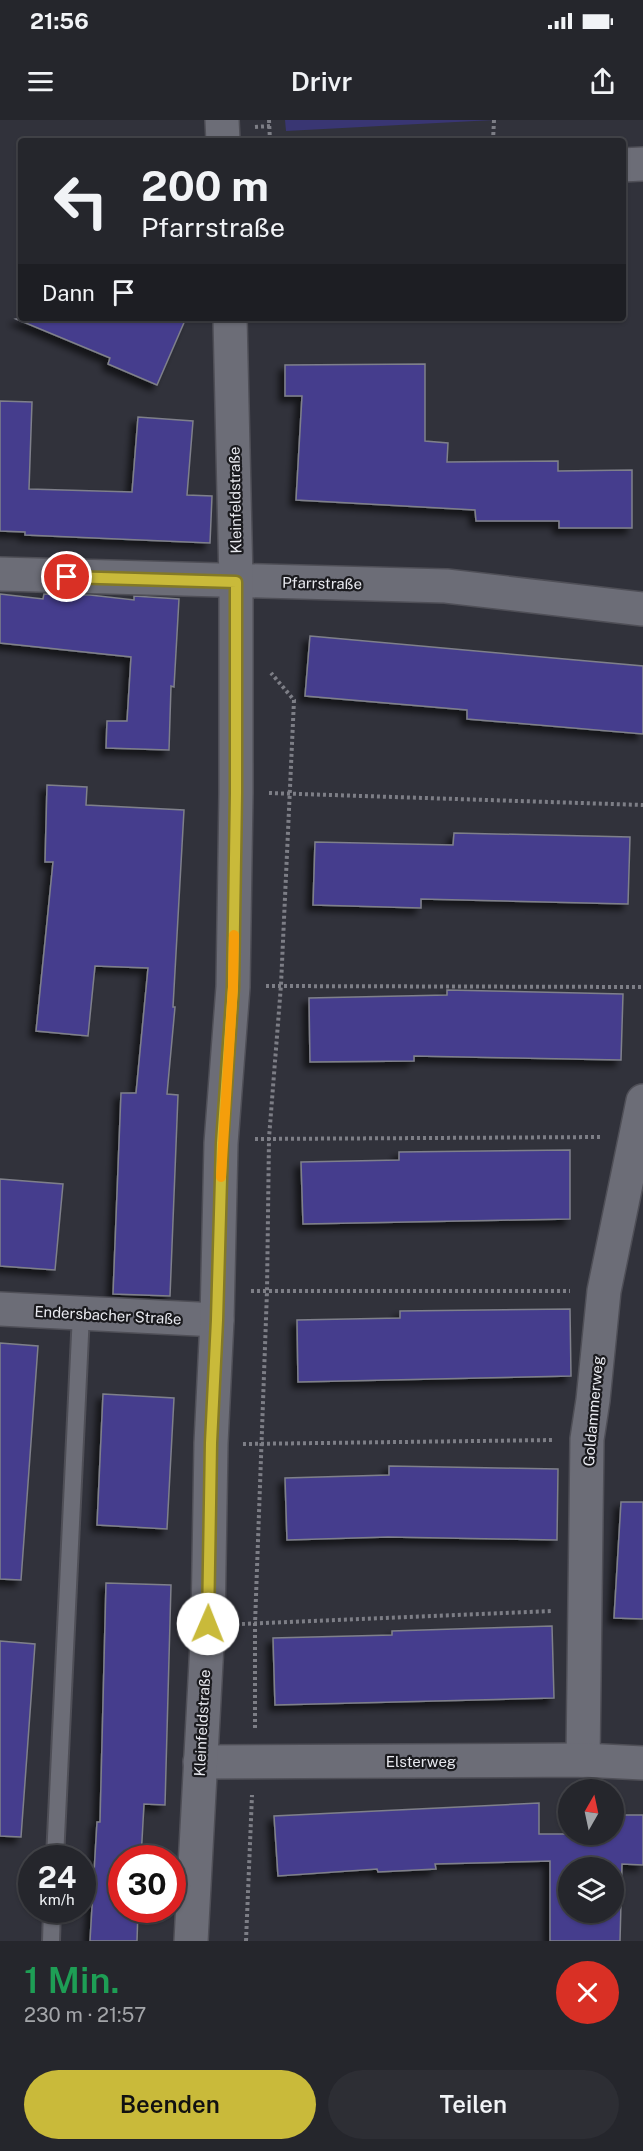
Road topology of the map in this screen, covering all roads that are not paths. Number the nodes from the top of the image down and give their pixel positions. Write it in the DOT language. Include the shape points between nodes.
graph roads {
  1 [pos="222,120"];
  2 [pos="223,138"];
  3 [pos="643,164"];
  4 [pos="626,165"];
  5 [pos="230,321"];
  6 [pos="0,574"];
  7 [pos="236,582"];
  8 [pos="643,609"];
  9 [pos="643,1101"];
  10 [pos="217,1304"];
  11 [pos="0,1309"];
  12 [pos="81,1314"];
  13 [pos="583,1760"];
  14 [pos="200,1762"];
  15 [pos="643,1763"];
  16 [pos="56,1845"];
  17 [pos="52,1923"];
  18 [pos="51,1941"];
  19 [pos="191,1941"];
  1 -- 2 [label="street"];
  3 -- 4 [label="street"];
  5 -- 7 [label="street, Kleinfeldstraße"];
  6 -- 7 [label="street, Pfarrstraße"];
  7 -- 8 [label="street, Pfarrstraße" via="446,586"];
  7 -- 10 [label="street, Kleinfeldstraße" via="233,987 222,1143"];
  9 -- 13 [label="street, Goldammerweg" via="604,1291 587,1439"];
  10 -- 12 [label="street, Endersbacher Straße"];
  10 -- 14 [label="street, Kleinfeldstraße"];
  11 -- 12 [label="street, Endersbacher Straße"];
  12 -- 16 [label="lane"];
  13 -- 14 [label="street, Elsterweg"];
  13 -- 15 [label="street, Elsterweg"];
  14 -- 19 [label="street, Kleinfeldstraße"];
  17 -- 18 [label="lane"];
}
